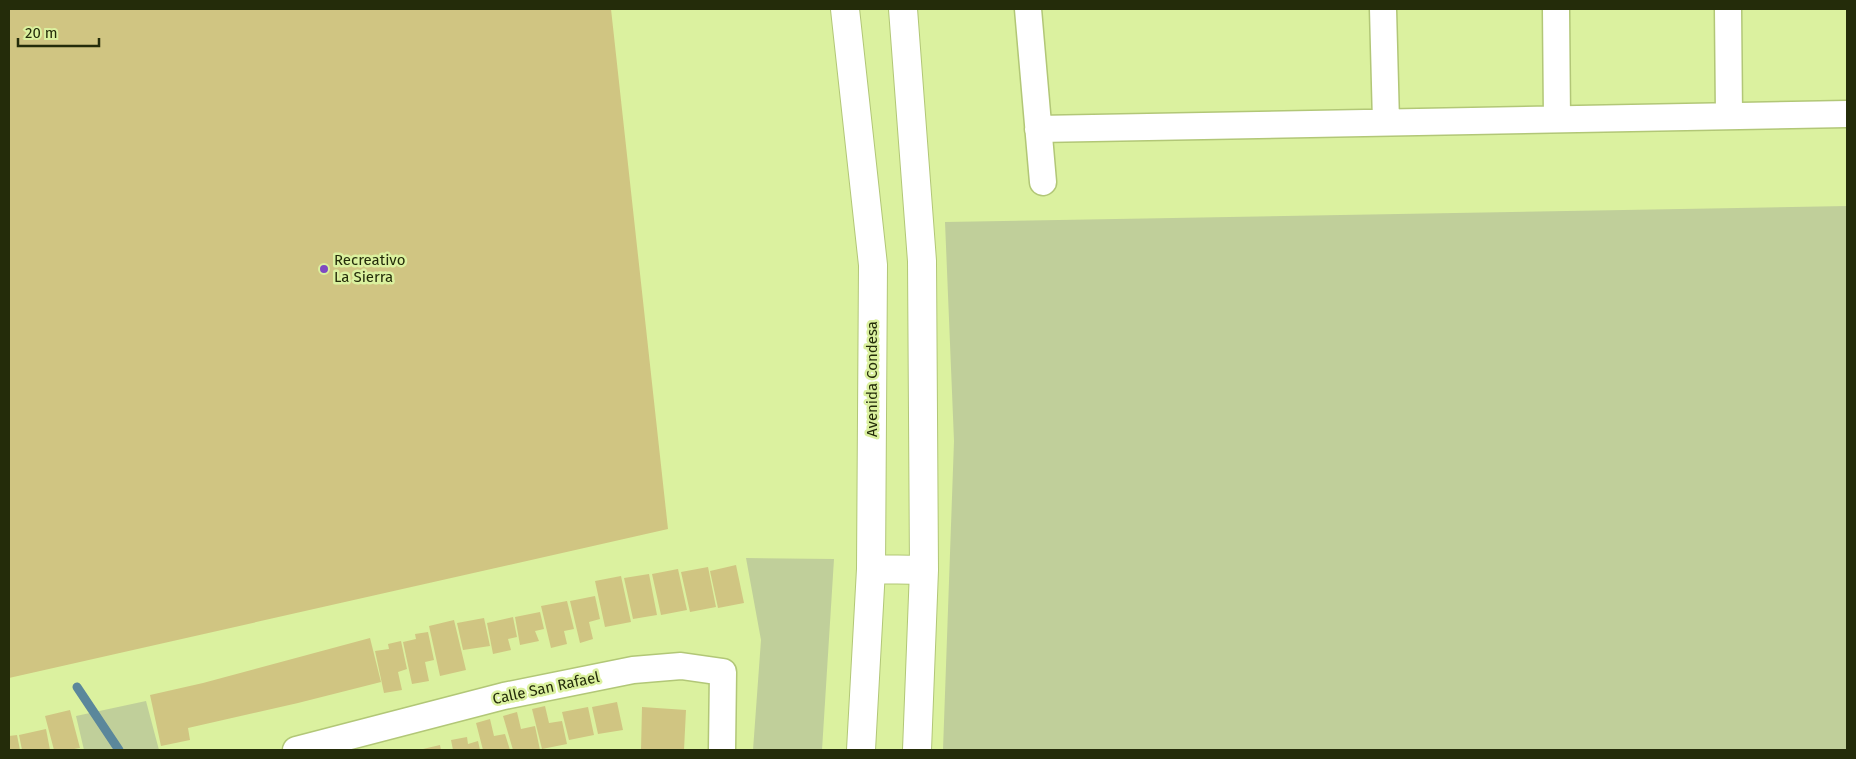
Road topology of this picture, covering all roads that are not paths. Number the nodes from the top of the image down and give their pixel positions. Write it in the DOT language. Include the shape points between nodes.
graph roads {
  1 [pos="845,9"];
  2 [pos="903,9"];
  3 [pos="1028,9"];
  4 [pos="1383,9"];
  5 [pos="1556,9"];
  6 [pos="1728,9"];
  7 [pos="1847,114"];
  8 [pos="1729,116"];
  9 [pos="1557,119"];
  10 [pos="1386,122"];
  11 [pos="1038,129"];
  12 [pos="1043,182"];
  13 [pos="871,569"];
  14 [pos="924,570"];
  15 [pos="296,750"];
  16 [pos="722,750"];
  17 [pos="861,750"];
  18 [pos="917,750"];
  1 -- 13 [label="street, Avenida Condesa" via="873,265"];
  2 -- 14 [label="street" via="922,261"];
  3 -- 11 [label="street"];
  4 -- 10 [label="street"];
  5 -- 9 [label="street"];
  6 -- 8 [label="street"];
  7 -- 8 [label="street"];
  8 -- 9 [label="street"];
  9 -- 10 [label="street"];
  10 -- 11 [label="street"];
  11 -- 12 [label="street"];
  13 -- 14 [label="street"];
  13 -- 17 [label="street, Avenida Condesa"];
  14 -- 18 [label="street"];
  15 -- 16 [label="street, Calle San Rafael" via="521,692 634,670 681,666 723,672"];
}
